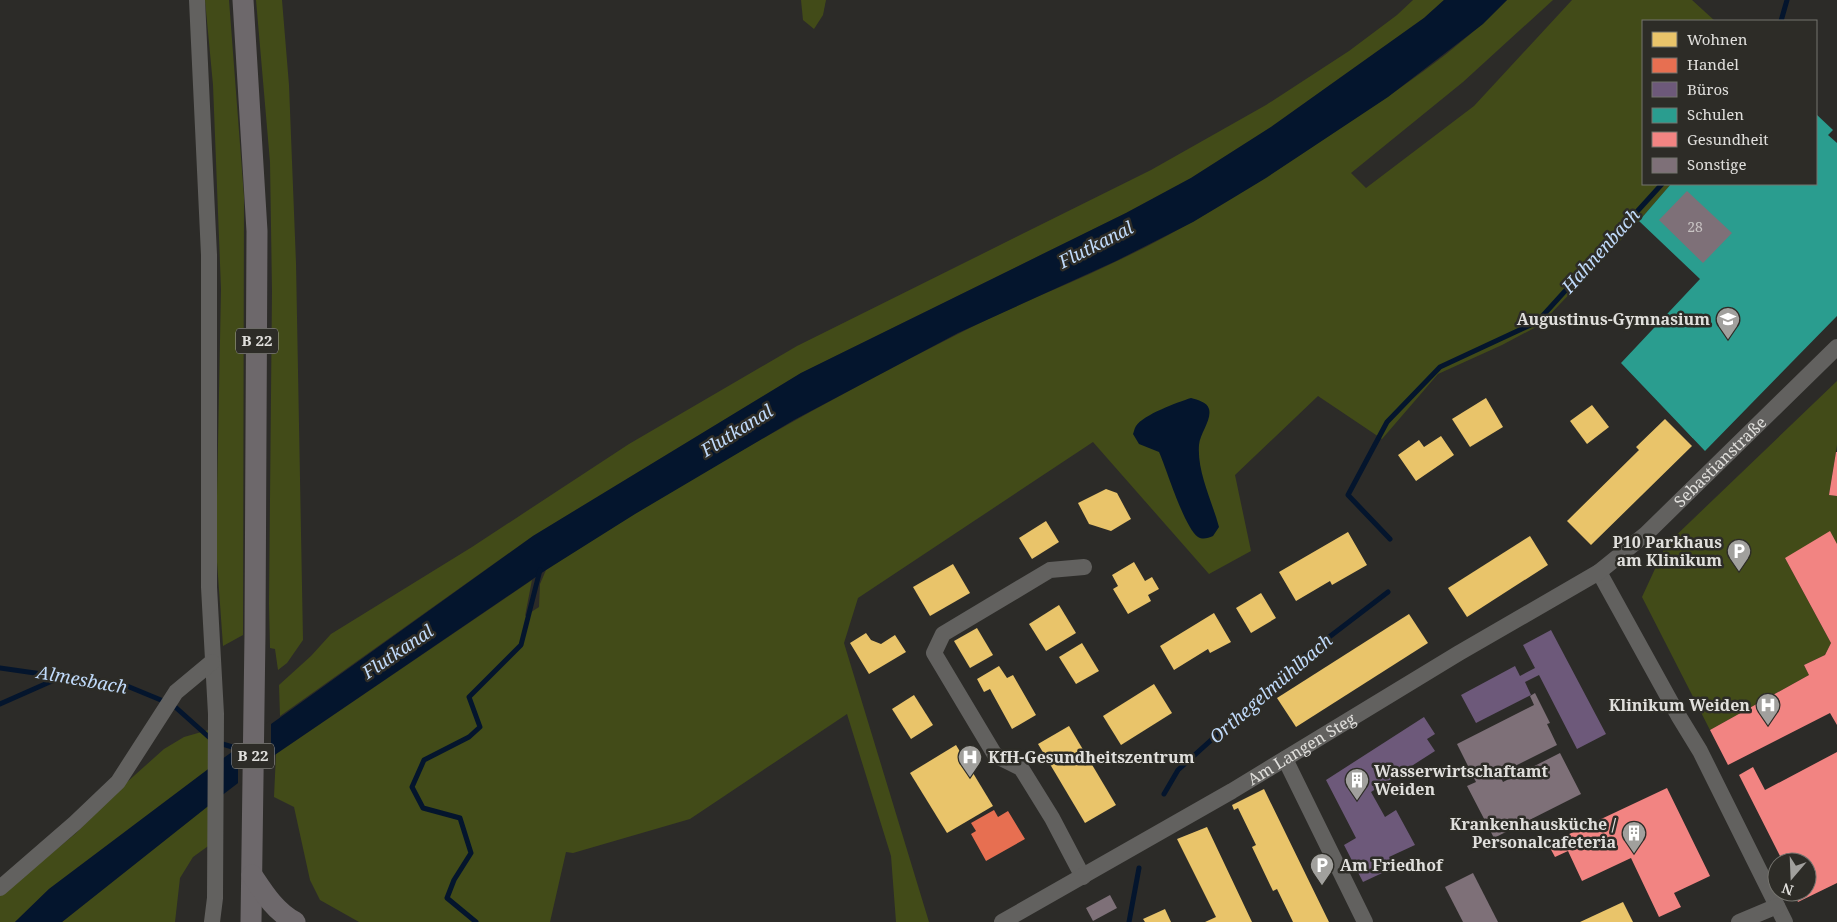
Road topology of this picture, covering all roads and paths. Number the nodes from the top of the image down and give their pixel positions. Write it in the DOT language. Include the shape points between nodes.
graph roads {
  1 [pos="197,0"];
  2 [pos="243,0"];
  3 [pos="1837,347"];
  4 [pos="1084,567"];
  5 [pos="1600,572"];
  6 [pos="212,662"];
  7 [pos="1285,759"];
  8 [pos="252,875"];
  9 [pos="1084,877"];
  10 [pos="0,888"];
  11 [pos="1777,906"];
  12 [pos="212,922"];
  13 [pos="251,922"];
  14 [pos="294,922"];
  15 [pos="1002,922"];
  16 [pos="1365,922"];
  17 [pos="1739,922"];
  18 [pos="1786,922"];
  1 -- 6 [label="street" via="209,255"];
  2 -- 8 [label="main road, B 22" via="257,231"];
  3 -- 5 [label="street, Sebastianstraße" via="1646,534"];
  4 -- 9 [label="street" via="1050,570 943,634 934,653 996,755 1021,768"];
  5 -- 7 [label="street, Am Langen Steg" via="1451,657"];
  5 -- 11 [label="street" via="1700,751"];
  6 -- 10 [label="street" via="176,692 118,782 75,824"];
  6 -- 12 [label="street" via="216,714 216,898"];
  7 -- 9 [label="street, Am Langen Steg"];
  7 -- 16 [label="street"];
  8 -- 13 [label="main road, B 22"];
  8 -- 14 [label="main road" via="268,899"];
  9 -- 15 [label="street, Am Langen Steg"];
  11 -- 17 [label="street"];
  11 -- 18 [label="street"];
}
